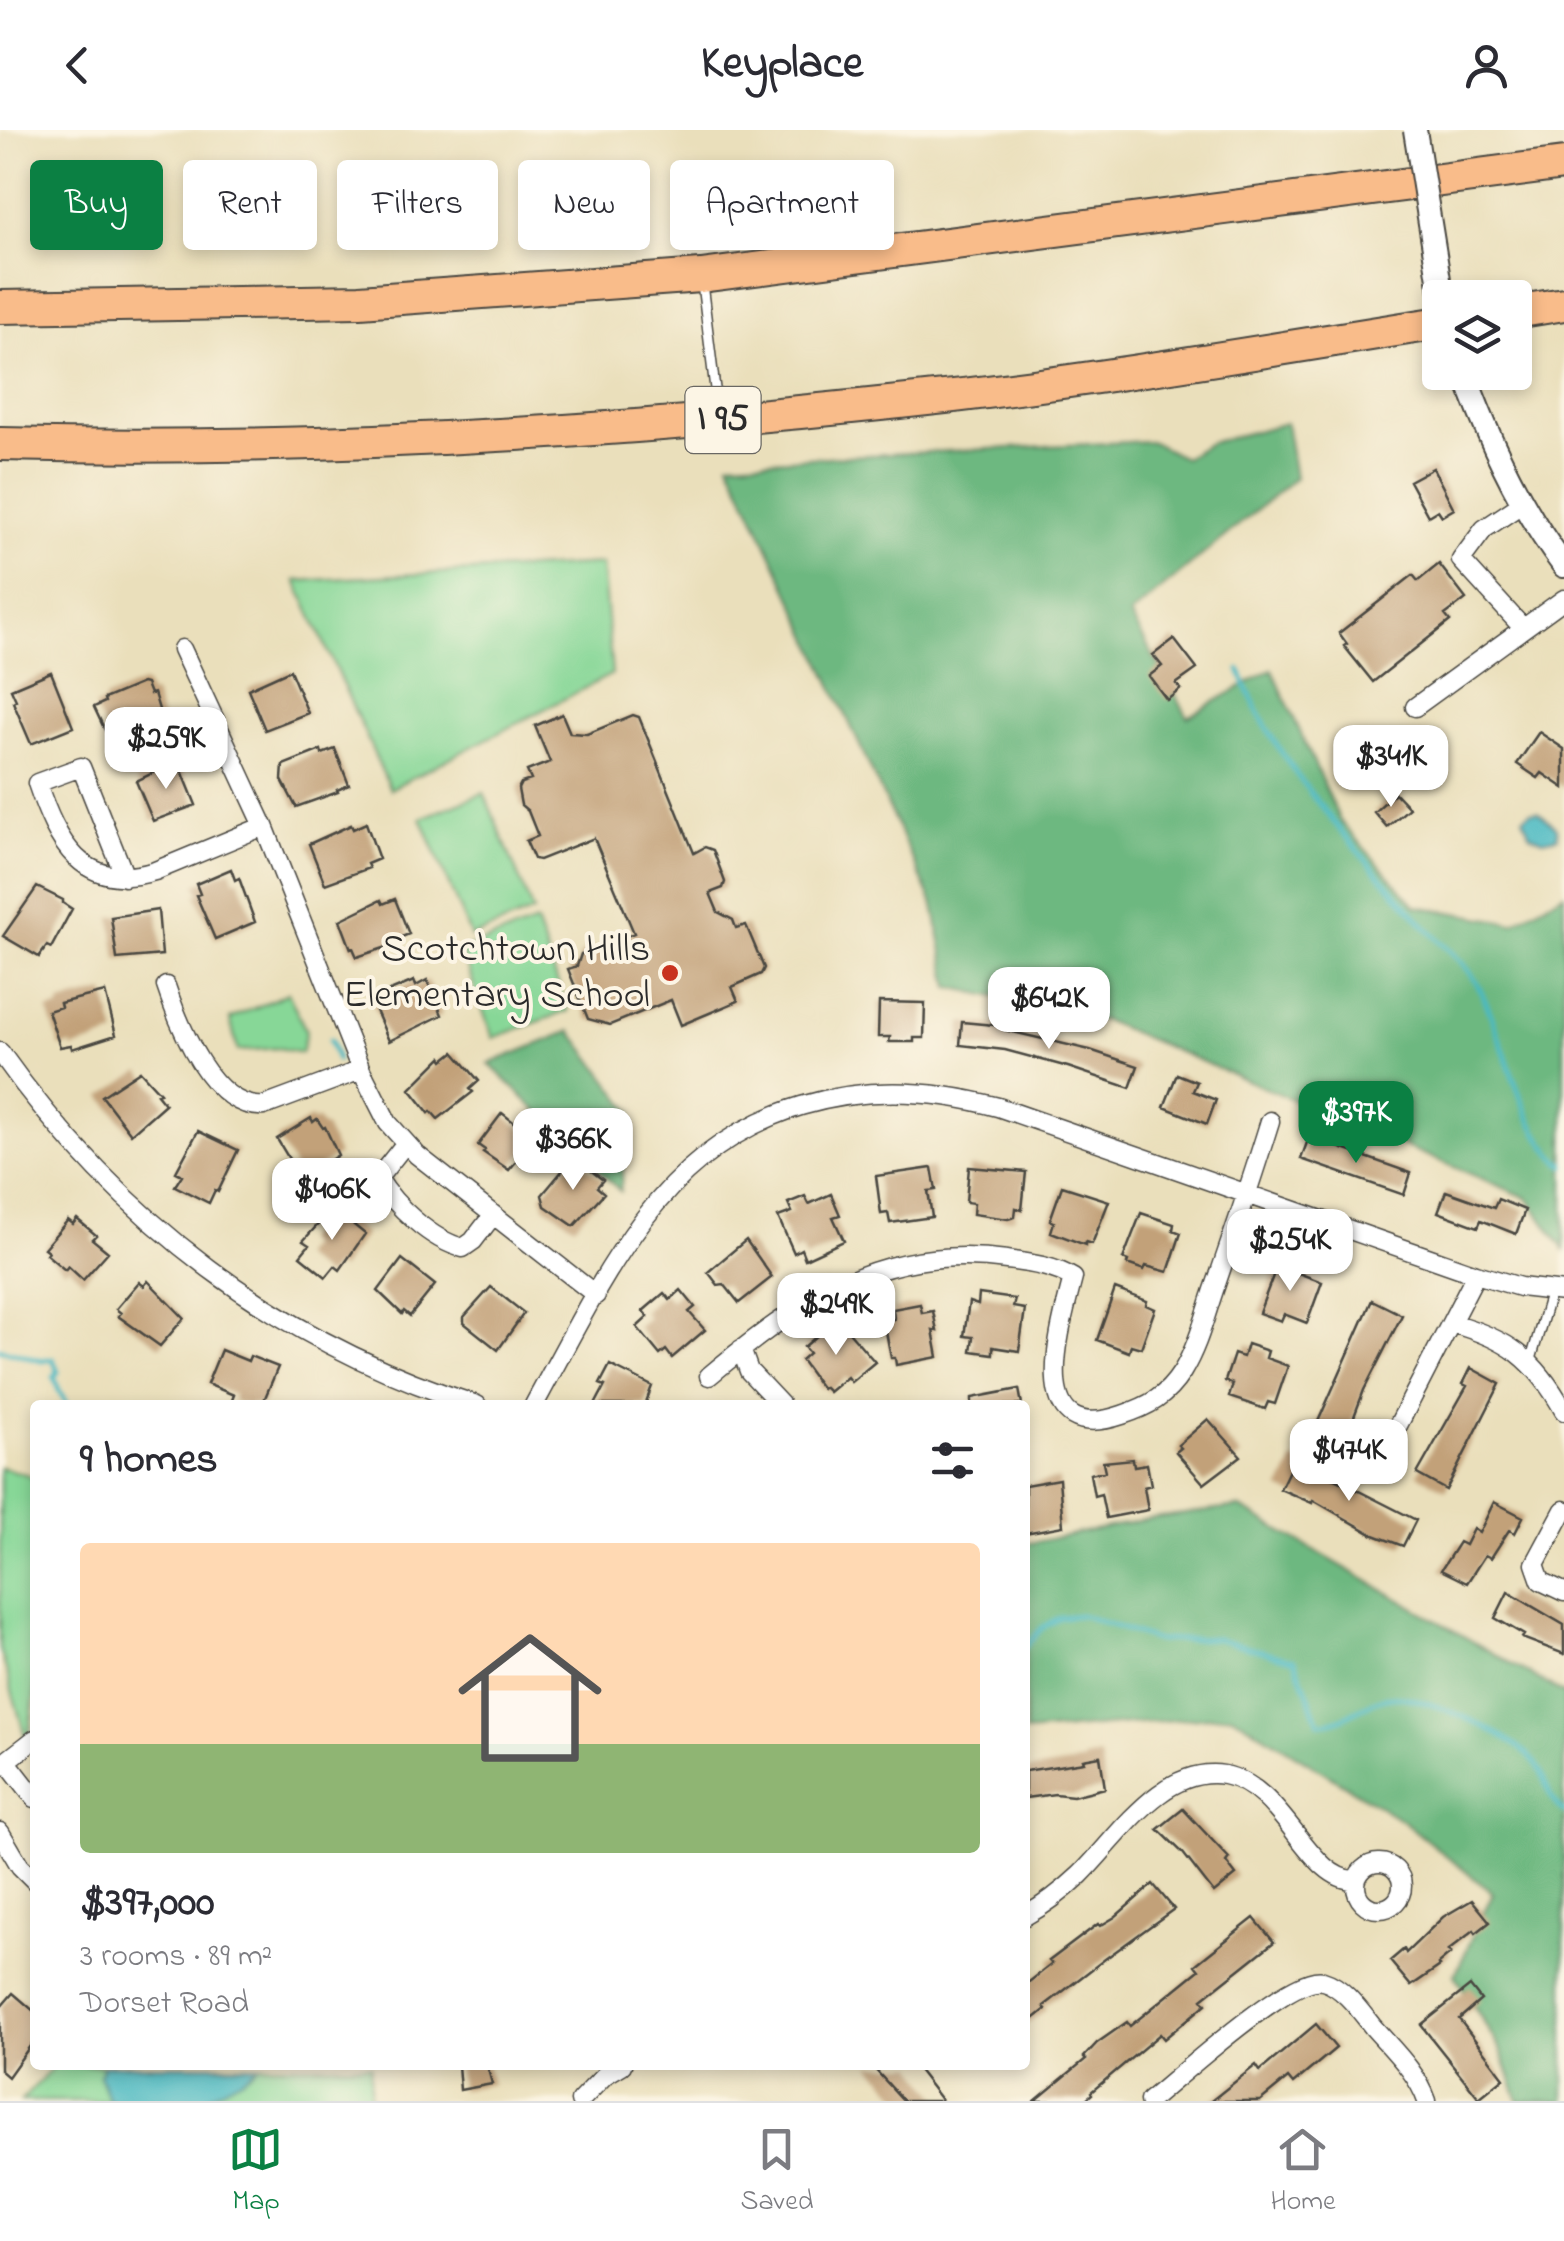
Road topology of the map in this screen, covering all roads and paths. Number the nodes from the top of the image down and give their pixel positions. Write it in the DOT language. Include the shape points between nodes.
graph roads {
  1 [pos="1414,130"];
  2 [pos="1564,164"];
  3 [pos="701,276"];
  4 [pos="1439,280"];
  5 [pos="1564,304"];
  6 [pos="0,307"];
  7 [pos="1532,309"];
  8 [pos="1422,326"];
  9 [pos="1471,390"];
  10 [pos="719,420"];
  11 [pos="0,444"];
  12 [pos="167,445"];
  13 [pos="0,458"];
  14 [pos="1523,502"];
  15 [pos="1564,566"];
  16 [pos="1564,599"];
  17 [pos="1523,628"];
  18 [pos="182,650"];
  19 [pos="1415,707"];
  20 [pos="264,826"];
  21 [pos="124,877"];
  22 [pos="166,986"];
  23 [pos="0,1052"];
  24 [pos="361,1070"];
  25 [pos="1270,1120"];
  26 [pos="405,1144"];
  27 [pos="1247,1196"];
  28 [pos="493,1215"];
  29 [pos="1476,1274"];
  30 [pos="1558,1292"];
  31 [pos="596,1295"];
  32 [pos="1450,1324"];
  33 [pos="741,1350"];
  34 [pos="1530,1362"];
  35 [pos="709,1376"];
  36 [pos="464,1400"];
  37 [pos="537,1400"];
  38 [pos="776,1400"];
  39 [pos="1564,1411"];
  40 [pos="1376,1468"];
  41 [pos="1564,1510"];
  42 [pos="1564,1592"];
  43 [pos="30,1743"];
  44 [pos="3,1764"];
  45 [pos="30,1793"];
  46 [pos="0,1832"];
  47 [pos="30,1876"];
  48 [pos="1356,1880"];
  49 [pos="1030,1912"];
  50 [pos="614,2070"];
  51 [pos="580,2101"];
  52 [pos="1149,2101"];
  53 [pos="1427,2101"];
  1 -- 4 [label="street, bridge"];
  2 -- 3 [label="highway"];
  3 -- 6 [label="highway" via="360,301"];
  3 -- 10 [label="lane"];
  5 -- 7 [label="highway"];
  8 -- 10 [label="highway, I 95" via="949,396"];
  9 -- 14 [label="street"];
  10 -- 12 [label="highway, I 95" via="507,436"];
  11 -- 12 [label="highway, I 95"];
  12 -- 13 [label="highway"];
  14 -- 15 [label="street"];
  14 -- 17 [label="street" via="1484,529 1461,560"];
  16 -- 17 [label="street"];
  17 -- 19 [label="street"];
  18 -- 20 [label="street"];
  20 -- 21 [label="street" via="156,871"];
  20 -- 24 [label="street"];
  21 -- 21 [label="street" via="81,767 37,783 68,849 88,866"];
  22 -- 24 [label="street" via="186,1041 208,1073 247,1104 264,1106"];
  23 -- 36 [label="street" via="91,1163 232,1288 370,1365"];
  24 -- 26 [label="street"];
  25 -- 27 [label="street"];
  26 -- 28 [label="street"];
  26 -- 28 [label="street" via="378,1178 447,1244 462,1248 472,1242"];
  27 -- 29 [label="street"];
  27 -- 31 [label="street" via="962,1098 911,1091 854,1094 788,1109 700,1161 643,1220"];
  27 -- 33 [label="street" via="1181,1374 1160,1399 1113,1418 1088,1422 1066,1414 1056,1344 1074,1278 1030,1264 955,1257 866,1274 795,1308"];
  28 -- 31 [label="street"];
  29 -- 30 [label="street"];
  29 -- 32 [label="street"];
  30 -- 34 [label="lane"];
  31 -- 37 [label="street"];
  32 -- 34 [label="street" via="1497,1338"];
  32 -- 40 [label="street"];
  33 -- 35 [label="street"];
  33 -- 38 [label="street" via="749,1370"];
  34 -- 39 [label="street"];
  41 -- 42 [label="street" via="1535,1564 1541,1581"];
  43 -- 44 [label="street"];
  44 -- 45 [label="street"];
  46 -- 47 [label="street"];
  48 -- 49 [label="street" via="1326,1869 1260,1791 1237,1778 1206,1774 1160,1794 1079,1876"];
  50 -- 51 [label="street"];
  52 -- 53 [label="street" via="1262,2009 1320,1980 1358,2008"];
}
